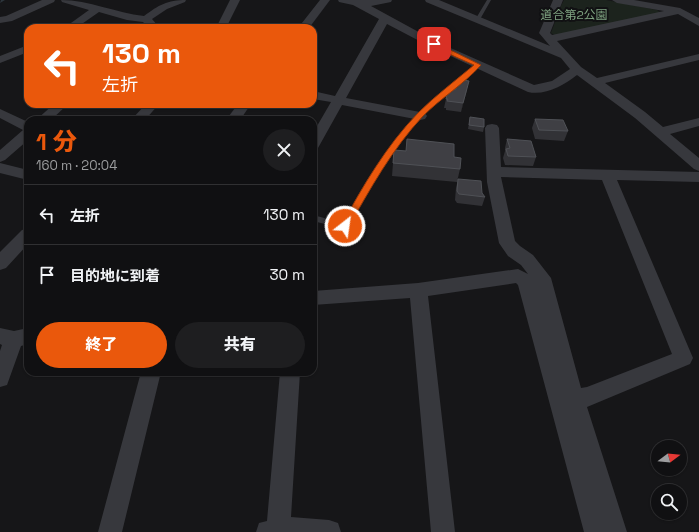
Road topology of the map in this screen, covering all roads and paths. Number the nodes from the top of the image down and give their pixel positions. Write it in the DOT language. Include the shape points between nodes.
graph roads {
  1 [pos="50,0"];
  2 [pos="66,0"];
  3 [pos="181,0"];
  4 [pos="235,0"];
  5 [pos="325,0"];
  6 [pos="343,0"];
  7 [pos="387,0"];
  8 [pos="430,0"];
  9 [pos="489,0"];
  10 [pos="558,0"];
  11 [pos="617,0"];
  12 [pos="357,3"];
  13 [pos="97,9"];
  14 [pos="693,9"];
  15 [pos="680,11"];
  16 [pos="385,18"];
  17 [pos="0,20"];
  18 [pos="477,20"];
  19 [pos="699,23"];
  20 [pos="75,24"];
  21 [pos="148,24"];
  22 [pos="223,24"];
  23 [pos="306,24"];
  24 [pos="549,39"];
  25 [pos="24,50"];
  26 [pos="565,57"];
  27 [pos="699,57"];
  28 [pos="0,60"];
  29 [pos="478,65"];
  30 [pos="577,70"];
  31 [pos="595,82"];
  32 [pos="317,95"];
  33 [pos="339,99"];
  34 [pos="57,108"];
  35 [pos="149,108"];
  36 [pos="0,113"];
  37 [pos="48,116"];
  38 [pos="142,116"];
  39 [pos="420,116"];
  40 [pos="699,122"];
  41 [pos="24,125"];
  42 [pos="492,128"];
  43 [pos="662,132"];
  44 [pos="24,136"];
  45 [pos="317,138"];
  46 [pos="0,157"];
  47 [pos="699,166"];
  48 [pos="0,168"];
  49 [pos="493,172"];
  50 [pos="24,174"];
  51 [pos="607,174"];
  52 [pos="699,177"];
  53 [pos="317,219"];
  54 [pos="24,238"];
  55 [pos="0,263"];
  56 [pos="418,290"];
  57 [pos="317,298"];
  58 [pos="14,337"];
  59 [pos="150,376"];
  60 [pos="290,376"];
  61 [pos="0,378"];
  62 [pos="574,398"];
  63 [pos="273,530"];
  64 [pos="110,532"];
  65 [pos="329,532"];
  66 [pos="443,532"];
  67 [pos="596,532"];
  68 [pos="615,532"];
  1 -- 17 [label="street" via="8,19"];
  2 -- 13 [label="street"];
  3 -- 21 [label="street" via="163,7"];
  4 -- 22 [label="street"];
  5 -- 23 [label="street"];
  6 -- 12 [label="street"];
  7 -- 12 [label="street"];
  8 -- 18 [label="street"];
  9 -- 18 [label="lane"];
  10 -- 24 [label="street" via="544,33"];
  11 -- 15 [label="street"];
  12 -- 16 [label="street"];
  13 -- 20 [label="street"];
  13 -- 21 [label="street"];
  14 -- 15 [label="street"];
  15 -- 19 [label="street"];
  15 -- 24 [label="street"];
  16 -- 29 [label="street"];
  16 -- 33 [label="street"];
  18 -- 26 [label="street"];
  24 -- 26 [label="street"];
  25 -- 28 [label="street"];
  26 -- 30 [label="street"];
  27 -- 31 [label="street"];
  29 -- 30 [label="street" via="532,88 556,85"];
  29 -- 39 [label="lane"];
  30 -- 31 [label="street"];
  31 -- 43 [label="street"];
  32 -- 33 [label="street"];
  33 -- 39 [label="street"];
  33 -- 45 [label="street"];
  34 -- 37 [label="street"];
  35 -- 38 [label="street"];
  36 -- 41 [label="street"];
  39 -- 53 [label="lane" via="397,142 371,179 345,226"];
  40 -- 43 [label="street"];
  42 -- 49 [label="street"];
  43 -- 47 [label="street"];
  44 -- 46 [label="street"];
  48 -- 50 [label="street"];
  49 -- 51 [label="street"];
  49 -- 62 [label="street" via="507,243 542,278"];
  51 -- 52 [label="street"];
  51 -- 62 [label="street" via="683,358 587,397"];
  54 -- 55 [label="street"];
  56 -- 57 [label="street"];
  56 -- 66 [label="street"];
  56 -- 67 [label="street" via="518,276 526,281"];
  58 -- 61 [label="street"];
  59 -- 64 [label="street"];
  60 -- 63 [label="street"];
  62 -- 68 [label="street"];
  63 -- 65 [label="street"];
}
